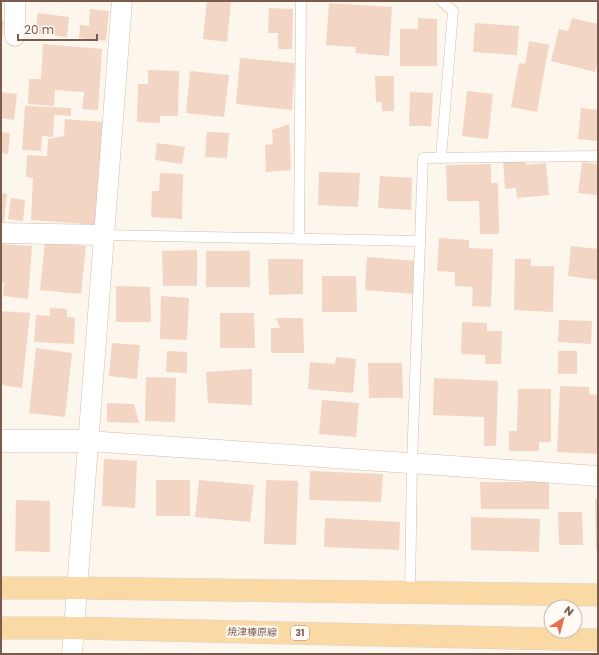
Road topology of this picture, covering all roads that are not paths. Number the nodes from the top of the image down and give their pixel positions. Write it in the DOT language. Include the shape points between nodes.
graph roads {
  1 [pos="15,1"];
  2 [pos="122,1"];
  3 [pos="301,1"];
  4 [pos="441,1"];
  5 [pos="15,36"];
  6 [pos="598,156"];
  7 [pos="441,158"];
  8 [pos="1,233"];
  9 [pos="104,235"];
  10 [pos="299,239"];
  11 [pos="420,242"];
  12 [pos="1,441"];
  13 [pos="88,441"];
  14 [pos="412,463"];
  15 [pos="598,476"];
  16 [pos="1,588"];
  17 [pos="76,588"];
  18 [pos="410,593"];
  19 [pos="598,595"];
  20 [pos="1,628"];
  21 [pos="73,628"];
  22 [pos="598,640"];
  23 [pos="72,654"];
  1 -- 5 [label="street"];
  2 -- 9 [label="street"];
  3 -- 10 [label="lane"];
  4 -- 7 [label="lane" via="453,11"];
  6 -- 7 [label="lane"];
  7 -- 11 [label="lane" via="422,158"];
  8 -- 9 [label="street"];
  9 -- 10 [label="lane"];
  9 -- 13 [label="street"];
  10 -- 11 [label="lane"];
  11 -- 14 [label="lane"];
  12 -- 13 [label="street"];
  13 -- 14 [label="street"];
  13 -- 17 [label="street"];
  14 -- 15 [label="street"];
  14 -- 18 [label="lane"];
  16 -- 17 [label="main road"];
  17 -- 18 [label="main road"];
  17 -- 21 [label="street"];
  18 -- 19 [label="main road"];
  20 -- 21 [label="main road, 焼津榛原線 / 31"];
  21 -- 22 [label="main road, 焼津榛原線 / 31"];
  21 -- 23 [label="street"];
}
